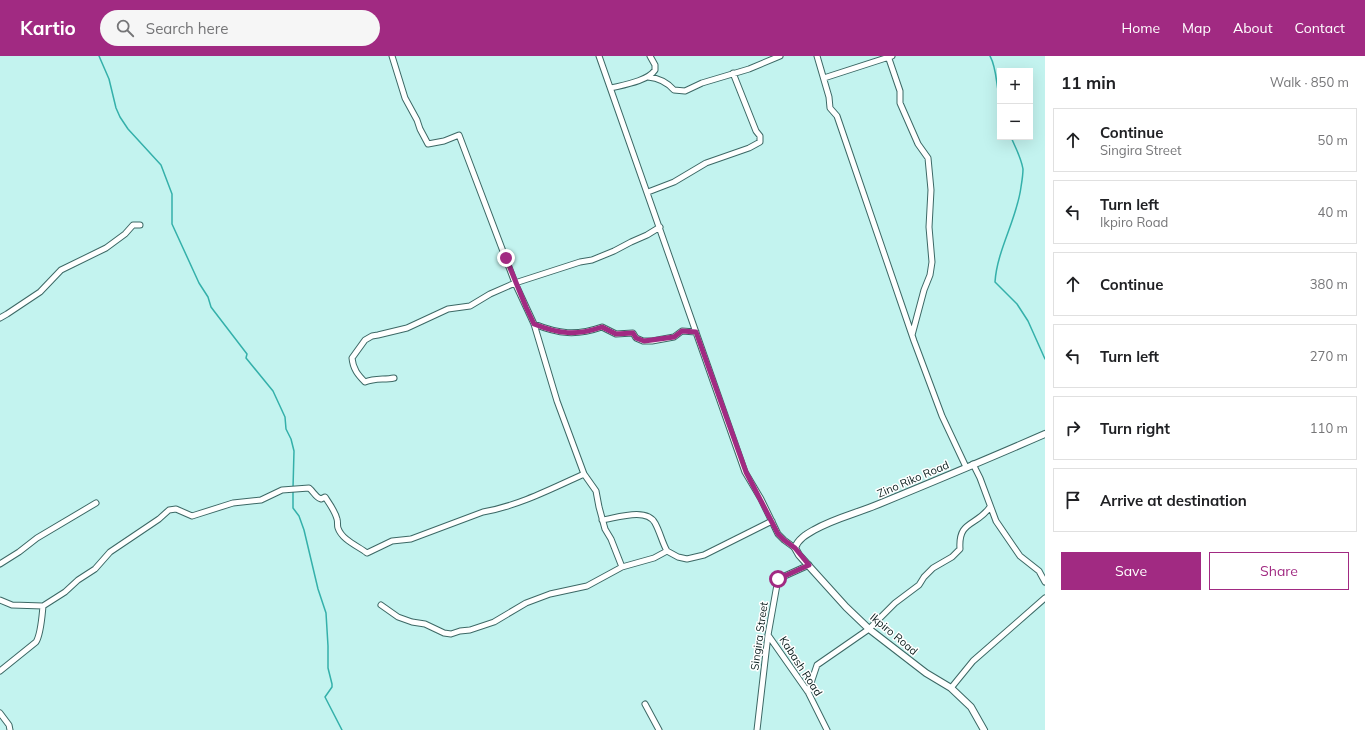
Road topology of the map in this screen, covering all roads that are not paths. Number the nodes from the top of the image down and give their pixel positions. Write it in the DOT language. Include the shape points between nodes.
graph roads {
  1 [pos="392,56"];
  2 [pos="599,56"];
  3 [pos="650,56"];
  4 [pos="780,56"];
  5 [pos="817,56"];
  6 [pos="890,57"];
  7 [pos="733,73"];
  8 [pos="648,77"];
  9 [pos="824,78"];
  10 [pos="611,88"];
  11 [pos="648,192"];
  12 [pos="140,226"];
  13 [pos="660,227"];
  14 [pos="515,283"];
  15 [pos="0,318"];
  16 [pos="534,324"];
  17 [pos="696,332"];
  18 [pos="912,335"];
  19 [pos="394,378"];
  20 [pos="1045,434"];
  21 [pos="973,464"];
  22 [pos="966,467"];
  23 [pos="584,474"];
  24 [pos="96,503"];
  25 [pos="990,507"];
  26 [pos="602,520"];
  27 [pos="772,521"];
  28 [pos="795,548"];
  29 [pos="668,551"];
  30 [pos="0,564"];
  31 [pos="809,565"];
  32 [pos="622,567"];
  33 [pos="1045,582"];
  34 [pos="1045,598"];
  35 [pos="0,599"];
  36 [pos="381,605"];
  37 [pos="43,606"];
  38 [pos="869,629"];
  39 [pos="768,635"];
  40 [pos="0,671"];
  41 [pos="951,688"];
  42 [pos="808,692"];
  43 [pos="646,704"];
  44 [pos="0,713"];
  45 [pos="10,730"];
  46 [pos="659,730"];
  47 [pos="757,730"];
  48 [pos="827,730"];
  49 [pos="984,730"];
  1 -- 14 [label="street" via="405,98 428,144 459,135"];
  2 -- 10 [label="street"];
  3 -- 8 [label="street" via="655,70"];
  4 -- 7 [label="street"];
  5 -- 9 [label="street"];
  6 -- 9 [label="street"];
  6 -- 18 [label="street" via="900,91 900,103 918,144 928,158 931,190 932,262"];
  7 -- 8 [label="street" via="702,83 685,92 674,90 656,78"];
  7 -- 11 [label="street" via="760,136 760,142 706,163 674,182"];
  8 -- 10 [label="street"];
  9 -- 18 [label="street" via="830,108 837,116"];
  10 -- 11 [label="street"];
  11 -- 13 [label="street"];
  12 -- 15 [label="street" via="133,226 106,248 61,270 40,292"];
  13 -- 14 [label="street" via="592,260"];
  13 -- 17 [label="street"];
  14 -- 16 [label="street"];
  14 -- 19 [label="street" via="470,306 448,309 407,328 365,340 352,358 356,371 365,382 378,378"];
  16 -- 17 [label="street" via="554,332 568,333 583,333 602,327 616,334 633,333 636,338 644,341 674,337 682,331"];
  16 -- 23 [label="street" via="557,401"];
  17 -- 27 [label="street" via="746,472"];
  18 -- 22 [label="street" via="942,416"];
  20 -- 21 [label="street, Zino Riko Road"];
  21 -- 22 [label="street, Zino Riko Road"];
  21 -- 25 [label="street"];
  22 -- 28 [label="street, Zino Riko Road" via="815,529 797,542"];
  23 -- 26 [label="street" via="596,491"];
  23 -- 37 [label="street" via="531,497 411,539 392,541 367,553 342,535 333,509 325,497 316,497 309,488 282,490 261,500 233,503 192,516 176,509 169,510 110,552 95,569"];
  24 -- 30 [label="street"];
  25 -- 33 [label="street" via="996,521 1020,556 1039,571"];
  25 -- 38 [label="street" via="978,520 967,525 959,537 960,549 933,568 919,585"];
  26 -- 29 [label="street" via="633,514 647,515 654,521"];
  26 -- 32 [label="street"];
  27 -- 28 [label="street" via="778,534"];
  27 -- 29 [label="street" via="704,555 687,559"];
  28 -- 31 [label="street, Ikpiro Road"];
  29 -- 32 [label="street" via="660,556"];
  31 -- 38 [label="street, Ikpiro Road"];
  31 -- 39 [label="street, Singira Street" via="778,579"];
  32 -- 36 [label="street" via="587,586 550,594 526,603 494,622 451,634 398,617"];
  34 -- 41 [label="street" via="973,660"];
  35 -- 37 [label="street" via="12,605"];
  37 -- 40 [label="street" via="36,642"];
  38 -- 41 [label="street, Ikpiro Road" via="926,673"];
  38 -- 42 [label="street" via="817,665"];
  39 -- 42 [label="street, Kabash Road"];
  39 -- 47 [label="street, Singira Street"];
  41 -- 49 [label="street, Ikpiro Road" via="971,707"];
  42 -- 48 [label="street, Kabash Road"];
  43 -- 46 [label="street"];
  44 -- 45 [label="street"];
}
